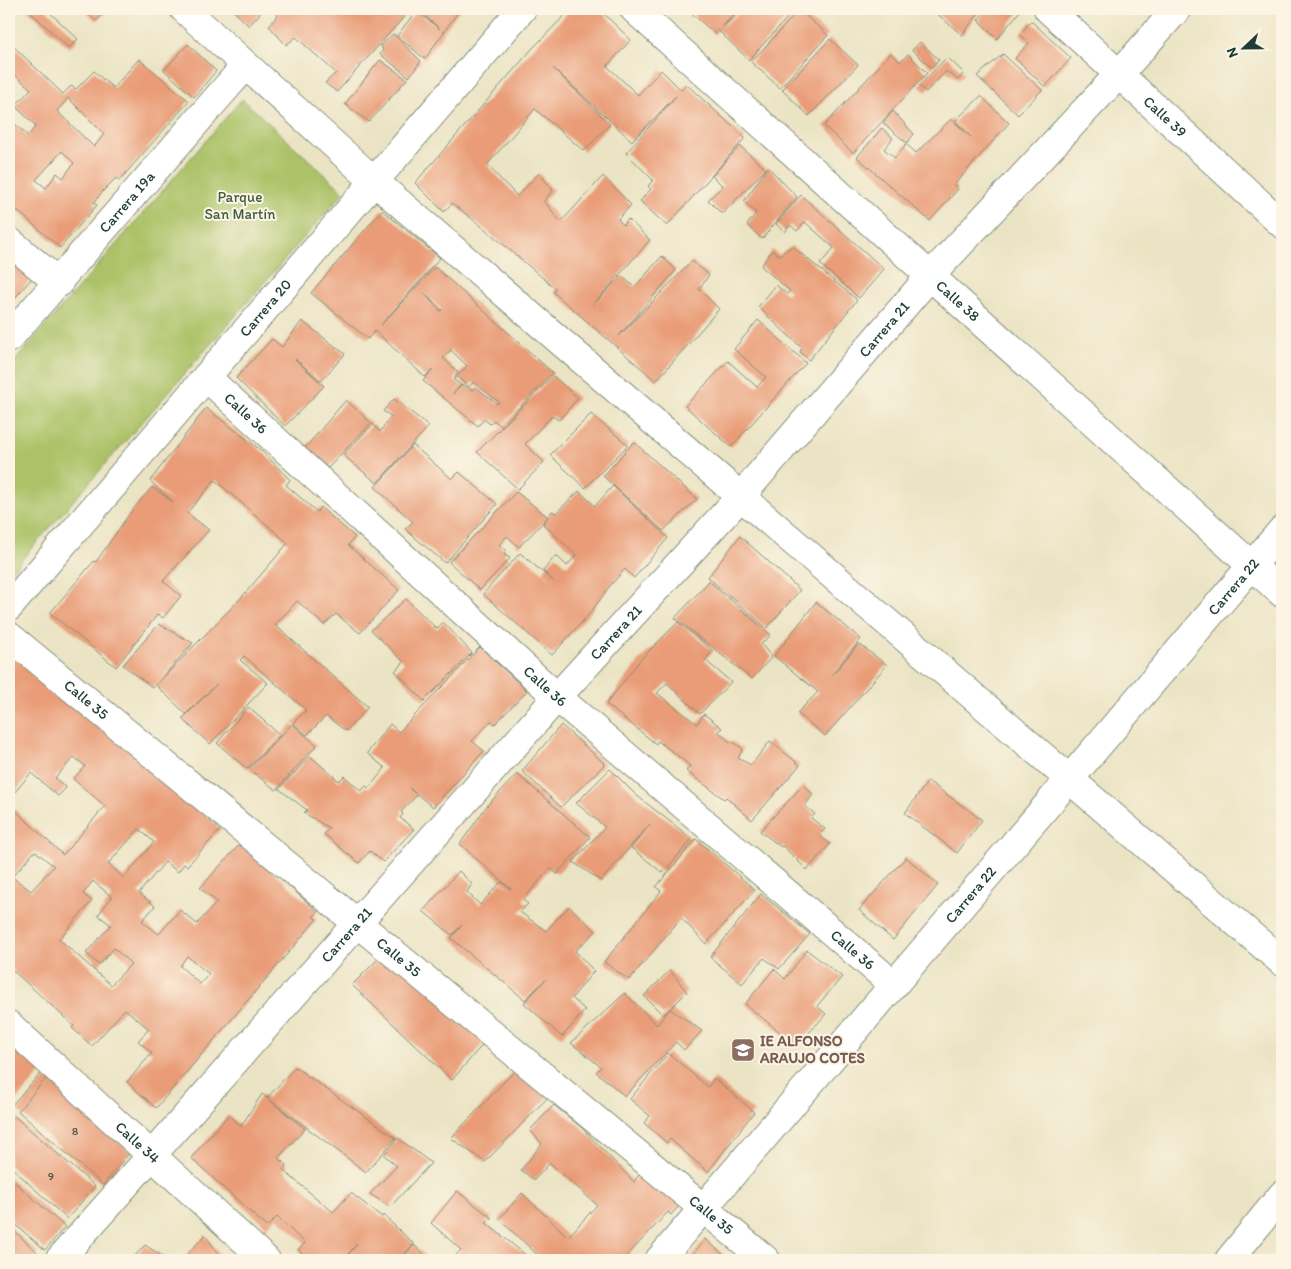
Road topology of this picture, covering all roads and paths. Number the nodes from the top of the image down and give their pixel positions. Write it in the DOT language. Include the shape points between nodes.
graph roads {
  1 [pos="184,9"];
  2 [pos="522,9"];
  3 [pos="634,9"];
  4 [pos="1048,9"];
  5 [pos="1177,9"];
  6 [pos="245,66"];
  7 [pos="1120,73"];
  8 [pos="374,181"];
  9 [pos="1282,224"];
  10 [pos="9,241"];
  11 [pos="930,276"];
  12 [pos="59,283"];
  13 [pos="9,338"];
  14 [pos="206,377"];
  15 [pos="741,496"];
  16 [pos="1282,530"];
  17 [pos="1252,566"];
  18 [pos="1282,593"];
  19 [pos="9,607"];
  20 [pos="9,636"];
  21 [pos="557,697"];
  22 [pos="1070,779"];
  23 [pos="356,923"];
  24 [pos="1282,962"];
  25 [pos="894,985"];
  26 [pos="9,1025"];
  27 [pos="150,1155"];
  28 [pos="1282,1195"];
  29 [pos="704,1207"];
  30 [pos="59,1260"];
  31 [pos="266,1260"];
  32 [pos="659,1260"];
  33 [pos="766,1260"];
  34 [pos="1229,1260"];
  1 -- 6 [label="street"];
  2 -- 8 [label="street, Carrera 20"];
  3 -- 11 [label="street, Calle 38"];
  4 -- 7 [label="street, Calle 39"];
  5 -- 7 [label="street, Carrera 21"];
  6 -- 8 [label="street"];
  6 -- 12 [label="street, Carrera 19a"];
  7 -- 9 [label="street, Calle 39"];
  7 -- 11 [label="street, Carrera 21"];
  8 -- 14 [label="street, Carrera 20"];
  8 -- 15 [label="street"];
  10 -- 12 [label="street"];
  11 -- 15 [label="street, Carrera 21"];
  11 -- 17 [label="street, Calle 38"];
  12 -- 13 [label="street, Carrera 19a"];
  14 -- 19 [label="street, Carrera 20"];
  14 -- 21 [label="street, Calle 36"];
  15 -- 21 [label="street, Carrera 21"];
  15 -- 22 [label="street"];
  16 -- 17 [label="street, Carrera 22"];
  17 -- 18 [label="street, Calle 38"];
  17 -- 22 [label="street, Carrera 22"];
  20 -- 23 [label="street, Calle 35"];
  21 -- 23 [label="street, Carrera 21"];
  21 -- 25 [label="street, Calle 36"];
  22 -- 24 [label="street"];
  22 -- 25 [label="street, Carrera 22"];
  23 -- 27 [label="street, Carrera 21"];
  23 -- 29 [label="street, Calle 35"];
  25 -- 29 [label="street, Carrera 22"];
  26 -- 27 [label="street, Calle 34"];
  27 -- 30 [label="street, Carrera 21"];
  27 -- 31 [label="street, Calle 34"];
  28 -- 34 [label="street"];
  29 -- 32 [label="street, Carrera 22"];
  29 -- 33 [label="street, Calle 35"];
}
